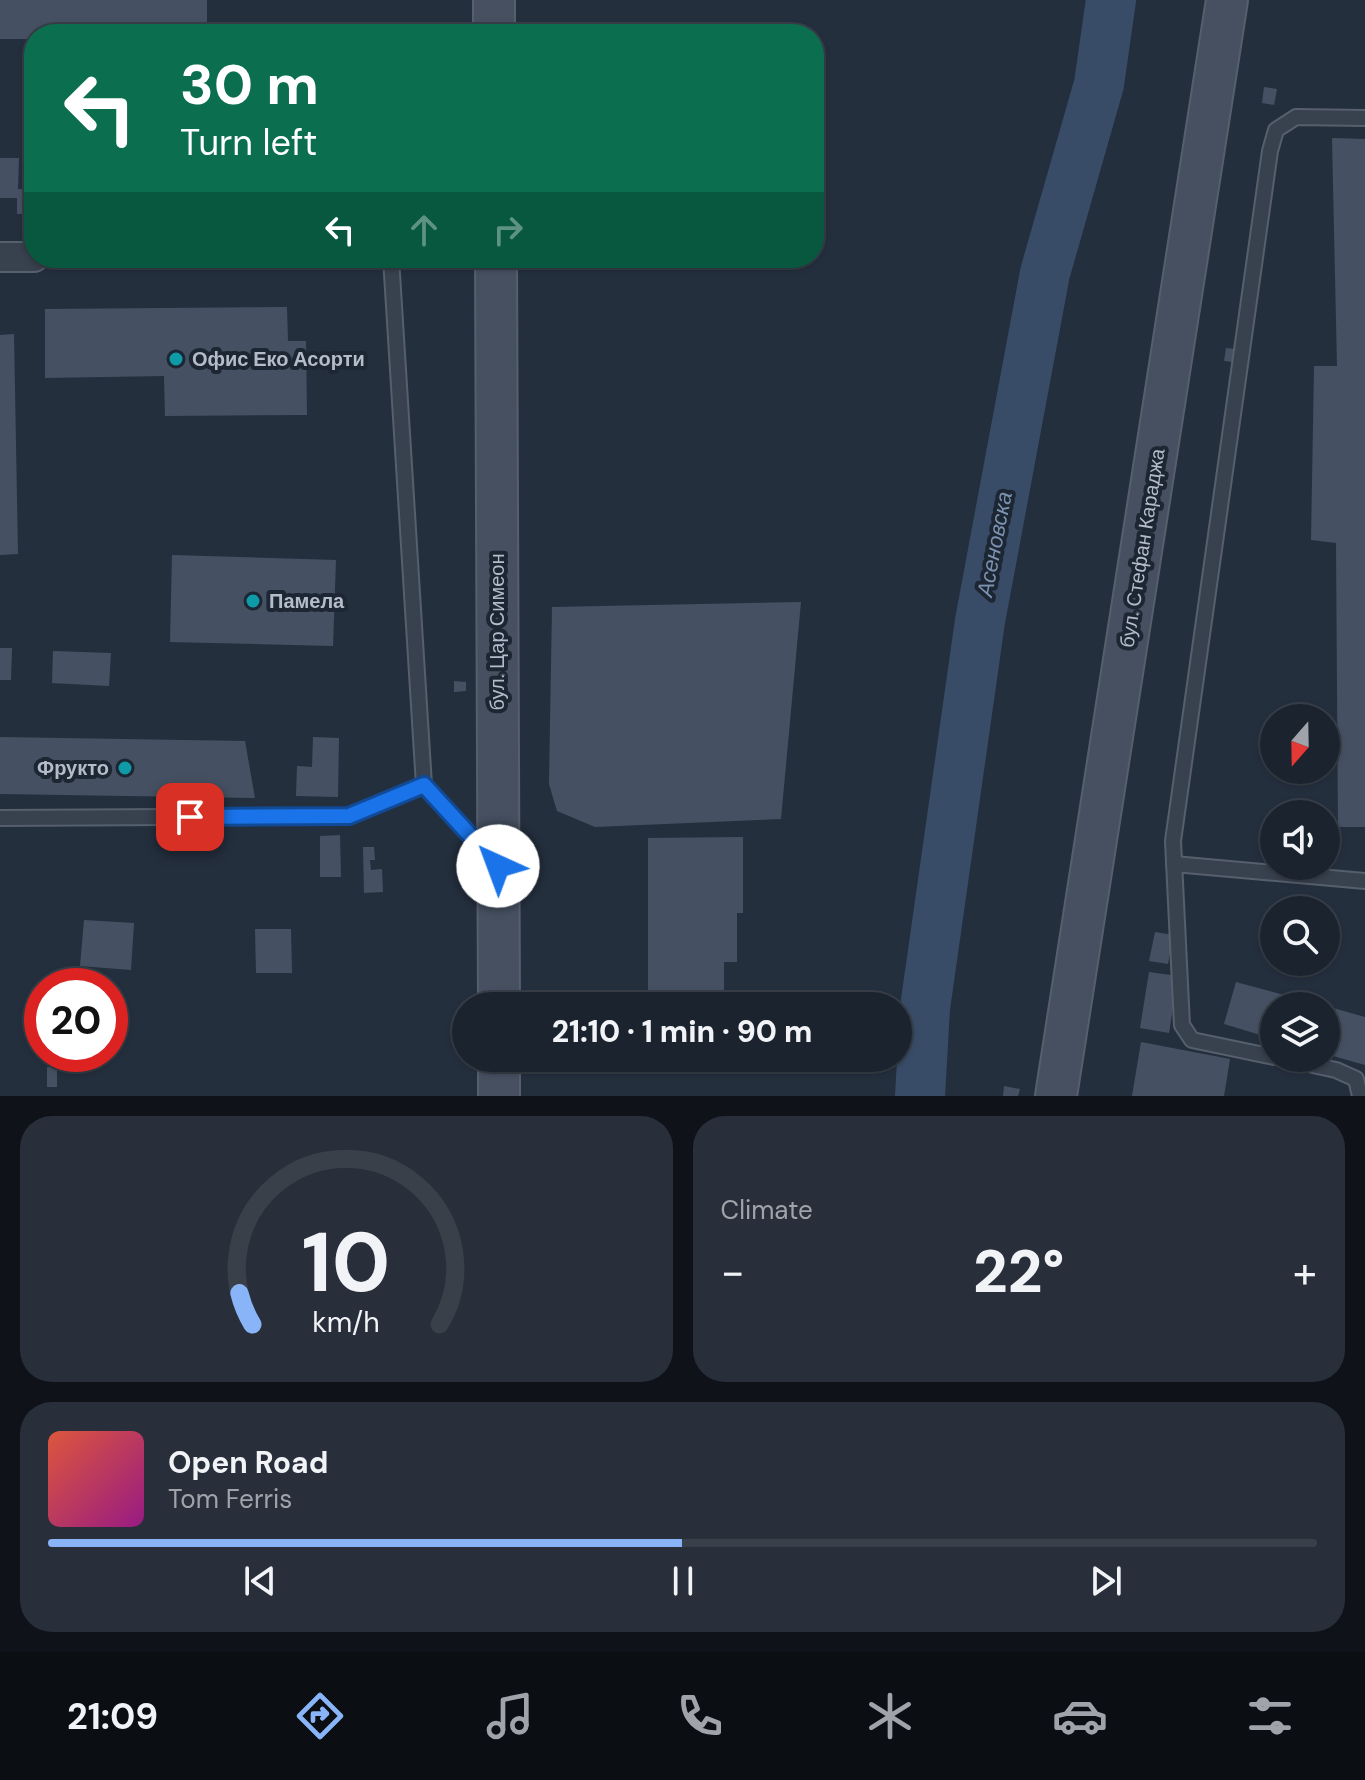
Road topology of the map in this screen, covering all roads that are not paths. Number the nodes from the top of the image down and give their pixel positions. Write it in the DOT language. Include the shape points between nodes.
graph roads {
  1 [pos="494,0"];
  2 [pos="1227,0"];
  3 [pos="494,24"];
  4 [pos="1365,118"];
  5 [pos="0,257"];
  6 [pos="24,257"];
  7 [pos="392,268"];
  8 [pos="496,268"];
  9 [pos="424,785"];
  10 [pos="0,818"];
  11 [pos="1174,864"];
  12 [pos="498,866"];
  13 [pos="1365,881"];
  14 [pos="499,992"];
  15 [pos="1260,1054"];
  16 [pos="499,1072"];
  17 [pos="1340,1072"];
  18 [pos="499,1096"];
  19 [pos="1056,1096"];
  20 [pos="1360,1096"];
  1 -- 3 [label="main road"];
  2 -- 19 [label="main road, бул. Стефан Караджа"];
  4 -- 11 [label="lane" via="1296,117 1276,130 1270,151 1173,841"];
  5 -- 6 [label="street"];
  7 -- 9 [label="lane"];
  8 -- 12 [label="main road, бул. Цар Симеон"];
  9 -- 10 [label="lane" via="349,816"];
  9 -- 12 [label="lane"];
  11 -- 13 [label="lane"];
  11 -- 15 [label="lane" via="1182,1025 1192,1040"];
  12 -- 14 [label="main road, бул. Цар Симеон"];
  16 -- 18 [label="main road"];
  17 -- 20 [label="lane" via="1356,1079"];
}
